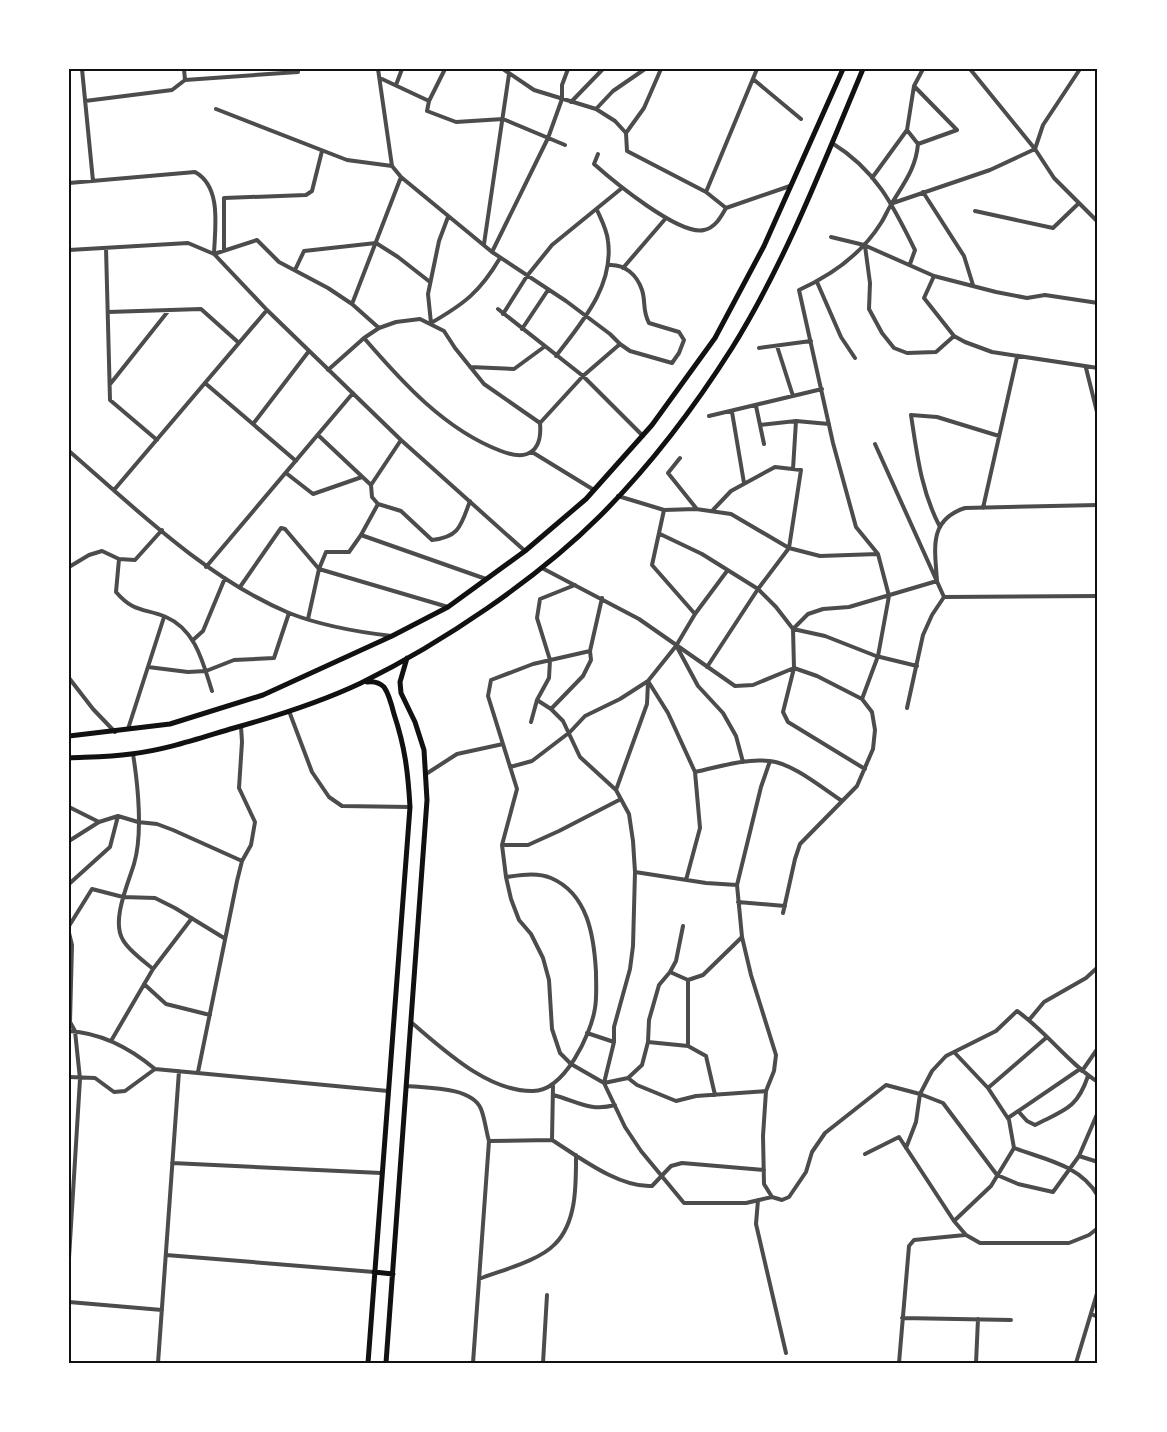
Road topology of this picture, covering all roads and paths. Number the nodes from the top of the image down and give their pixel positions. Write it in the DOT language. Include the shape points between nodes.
graph roads {
  1 [pos="82,69"];
  2 [pos="184,69"];
  3 [pos="298,69"];
  4 [pos="378,69"];
  5 [pos="402,69"];
  6 [pos="445,69"];
  7 [pos="503,69"];
  8 [pos="568,69"];
  9 [pos="603,69"];
  10 [pos="645,69"];
  11 [pos="661,69"];
  12 [pos="757,69"];
  13 [pos="843,69"];
  14 [pos="863,69"];
  15 [pos="923,69"];
  16 [pos="970,69"];
  17 [pos="1080,69"];
  18 [pos="509,74"];
  19 [pos="381,78"];
  20 [pos="753,79"];
  21 [pos="185,80"];
  22 [pos="396,85"];
  23 [pos="914,86"];
  24 [pos="562,99"];
  25 [pos="85,100"];
  26 [pos="429,101"];
  27 [pos="571,102"];
  28 [pos="216,109"];
  29 [pos="596,109"];
  30 [pos="504,119"];
  31 [pos="801,119"];
  32 [pos="907,130"];
  33 [pos="626,133"];
  34 [pos="548,138"];
  35 [pos="832,143"];
  36 [pos="918,144"];
  37 [pos="565,145"];
  38 [pos="1035,148"];
  39 [pos="322,151"];
  40 [pos="598,154"];
  41 [pos="392,166"];
  42 [pos="401,177"];
  43 [pos="872,178"];
  44 [pos="93,181"];
  45 [pos="69,183"];
  46 [pos="791,186"];
  47 [pos="622,188"];
  48 [pos="706,192"];
  49 [pos="923,192"];
  50 [pos="892,203"];
  51 [pos="1079,203"];
  52 [pos="726,208"];
  53 [pos="597,210"];
  54 [pos="975,211"];
  55 [pos="448,217"];
  56 [pos="666,218"];
  57 [pos="1098,222"];
  58 [pos="831,237"];
  59 [pos="375,243"];
  60 [pos="484,245"];
  61 [pos="864,245"];
  62 [pos="106,248"];
  63 [pos="69,250"];
  64 [pos="224,250"];
  65 [pos="492,252"];
  66 [pos="214,254"];
  67 [pos="500,258"];
  68 [pos="910,264"];
  69 [pos="609,265"];
  70 [pos="623,268"];
  71 [pos="295,270"];
  72 [pos="527,276"];
  73 [pos="934,276"];
  74 [pos="817,282"];
  75 [pos="430,283"];
  76 [pos="973,285"];
  77 [pos="549,290"];
  78 [pos="1098,303"];
  79 [pos="352,304"];
  80 [pos="498,309"];
  81 [pos="169,310"];
  82 [pos="267,310"];
  83 [pos="108,312"];
  84 [pos="503,314"];
  85 [pos="586,316"];
  86 [pos="431,323"];
  87 [pos="379,328"];
  88 [pos="522,329"];
  89 [pos="954,336"];
  90 [pos="364,338"];
  91 [pos="811,341"];
  92 [pos="239,343"];
  93 [pos="620,344"];
  94 [pos="777,345"];
  95 [pos="544,347"];
  96 [pos="759,348"];
  97 [pos="309,351"];
  98 [pos="556,356"];
  99 [pos="1017,357"];
  100 [pos="855,358"];
  101 [pos="469,367"];
  102 [pos="1086,368"];
  103 [pos="1098,368"];
  104 [pos="328,370"];
  105 [pos="583,376"];
  106 [pos="110,383"];
  107 [pos="205,383"];
  108 [pos="822,389"];
  109 [pos="353,393"];
  110 [pos="793,396"];
  111 [pos="756,405"];
  112 [pos="732,412"];
  113 [pos="709,416"];
  114 [pos="1098,416"];
  115 [pos="796,421"];
  116 [pos="540,423"];
  117 [pos="253,424"];
  118 [pos="829,424"];
  119 [pos="760,425"];
  120 [pos="318,435"];
  121 [pos="643,436"];
  122 [pos="999,436"];
  123 [pos="157,440"];
  124 [pos="401,440"];
  125 [pos="764,444"];
  126 [pos="876,444"];
  127 [pos="69,451"];
  128 [pos="532,452"];
  129 [pos="680,458"];
  130 [pos="296,460"];
  131 [pos="794,469"];
  132 [pos="286,472"];
  133 [pos="362,477"];
  134 [pos="744,483"];
  135 [pos="371,485"];
  136 [pos="114,490"];
  137 [pos="594,490"];
  138 [pos="617,496"];
  139 [pos="470,501"];
  140 [pos="378,504"];
  141 [pos="1098,505"];
  142 [pos="983,508"];
  143 [pos="696,509"];
  144 [pos="664,510"];
  145 [pos="712,510"];
  146 [pos="940,527"];
  147 [pos="162,530"];
  148 [pos="660,534"];
  149 [pos="361,535"];
  150 [pos="789,548"];
  151 [pos="525,551"];
  152 [pos="878,554"];
  153 [pos="119,559"];
  154 [pos="69,567"];
  155 [pos="206,567"];
  156 [pos="542,568"];
  157 [pos="319,569"];
  158 [pos="727,571"];
  159 [pos="225,578"];
  160 [pos="486,579"];
  161 [pos="937,581"];
  162 [pos="575,585"];
  163 [pos="240,586"];
  164 [pos="758,590"];
  165 [pos="889,596"];
  166 [pos="1098,596"];
  167 [pos="944,597"];
  168 [pos="602,598"];
  169 [pos="448,607"];
  170 [pos="289,613"];
  171 [pos="695,614"];
  172 [pos="165,616"];
  173 [pos="308,619"];
  174 [pos="792,629"];
  175 [pos="392,636"];
  176 [pos="193,640"];
  177 [pos="676,646"];
  178 [pos="590,651"];
  179 [pos="878,656"];
  180 [pos="407,658"];
  181 [pos="550,660"];
  182 [pos="917,666"];
  183 [pos="148,667"];
  184 [pos="706,667"];
  185 [pos="794,668"];
  186 [pos="206,671"];
  187 [pos="69,678"];
  188 [pos="648,681"];
  189 [pos="359,684"];
  190 [pos="212,691"];
  191 [pos="862,699"];
  192 [pos="537,700"];
  193 [pos="907,708"];
  194 [pos="551,709"];
  195 [pos="289,710"];
  196 [pos="531,722"];
  197 [pos="241,726"];
  198 [pos="128,730"];
  199 [pos="115,732"];
  200 [pos="570,732"];
  201 [pos="69,736"];
  202 [pos="503,744"];
  203 [pos="133,754"];
  204 [pos="69,759"];
  205 [pos="770,760"];
  206 [pos="743,762"];
  207 [pos="510,767"];
  208 [pos="865,769"];
  209 [pos="695,772"];
  210 [pos="426,774"];
  211 [pos="616,790"];
  212 [pos="621,799"];
  213 [pos="842,801"];
  214 [pos="69,807"];
  215 [pos="410,807"];
  216 [pos="118,816"];
  217 [pos="99,822"];
  218 [pos="138,822"];
  219 [pos="69,841"];
  220 [pos="502,845"];
  221 [pos="242,861"];
  222 [pos="635,872"];
  223 [pos="506,877"];
  224 [pos="686,880"];
  225 [pos="69,884"];
  226 [pos="737,885"];
  227 [pos="123,897"];
  228 [pos="738,902"];
  229 [pos="785,906"];
  230 [pos="783,913"];
  231 [pos="192,918"];
  232 [pos="69,926"];
  233 [pos="683,926"];
  234 [pos="69,933"];
  235 [pos="742,937"];
  236 [pos="224,938"];
  237 [pos="1098,967"];
  238 [pos="153,969"];
  239 [pos="670,972"];
  240 [pos="688,980"];
  241 [pos="144,984"];
  242 [pos="70,986"];
  243 [pos="210,1015"];
  244 [pos="1029,1020"];
  245 [pos="412,1023"];
  246 [pos="72,1031"];
  247 [pos="586,1033"];
  248 [pos="1047,1037"];
  249 [pos="111,1041"];
  250 [pos="614,1042"];
  251 [pos="648,1042"];
  252 [pos="688,1046"];
  253 [pos="1098,1048"];
  254 [pos="954,1052"];
  255 [pos="571,1064"];
  256 [pos="156,1069"];
  257 [pos="1081,1070"];
  258 [pos="179,1071"];
  259 [pos="198,1072"];
  260 [pos="1088,1075"];
  261 [pos="69,1077"];
  262 [pos="628,1078"];
  263 [pos="80,1079"];
  264 [pos="1098,1082"];
  265 [pos="604,1083"];
  266 [pos="407,1086"];
  267 [pos="553,1086"];
  268 [pos="988,1088"];
  269 [pos="388,1091"];
  270 [pos="766,1091"];
  271 [pos="920,1094"];
  272 [pos="553,1095"];
  273 [pos="715,1095"];
  274 [pos="615,1105"];
  275 [pos="1018,1111"];
  276 [pos="1098,1112"];
  277 [pos="1008,1118"];
  278 [pos="552,1140"];
  279 [pos="489,1141"];
  280 [pos="906,1148"];
  281 [pos="1014,1148"];
  282 [pos="865,1154"];
  283 [pos="576,1155"];
  284 [pos="1079,1156"];
  285 [pos="1098,1162"];
  286 [pos="172,1163"];
  287 [pos="1071,1168"];
  288 [pos="764,1170"];
  289 [pos="381,1173"];
  290 [pos="661,1175"];
  291 [pos="997,1175"];
  292 [pos="1098,1196"];
  293 [pos="772,1197"];
  294 [pos="758,1200"];
  295 [pos="954,1221"];
  296 [pos="1098,1228"];
  297 [pos="966,1235"];
  298 [pos="165,1255"];
  299 [pos="69,1258"];
  300 [pos="374,1272"];
  301 [pos="393,1274"];
  302 [pos="479,1279"];
  303 [pos="1098,1290"];
  304 [pos="548,1296"];
  305 [pos="69,1302"];
  306 [pos="162,1310"];
  307 [pos="1091,1314"];
  308 [pos="1098,1317"];
  309 [pos="902,1318"];
  310 [pos="978,1319"];
  311 [pos="1011,1320"];
  312 [pos="786,1353"];
  313 [pos="158,1363"];
  314 [pos="368,1363"];
  315 [pos="386,1363"];
  316 [pos="473,1363"];
  317 [pos="543,1363"];
  318 [pos="899,1363"];
  319 [pos="975,1363"];
  320 [pos="1076,1363"];
  1 -- 25 [label="street"];
  2 -- 21 [label="street"];
  3 -- 21 [label="street"];
  4 -- 19 [label="street"];
  5 -- 22 [label="street"];
  6 -- 26 [label="street"];
  7 -- 18 [label="street"];
  8 -- 24 [label="street"];
  9 -- 27 [label="street"];
  10 -- 29 [label="street" via="613,91"];
  11 -- 33 [label="street" via="644,108"];
  12 -- 20 [label="street"];
  13 -- 46 [label="main road"];
  14 -- 35 [label="main road"];
  15 -- 23 [label="street"];
  16 -- 38 [label="street"];
  17 -- 38 [label="street" via="1043,125"];
  18 -- 24 [label="street" via="534,90"];
  18 -- 30 [label="street"];
  19 -- 22 [label="street"];
  19 -- 41 [label="street"];
  20 -- 31 [label="street"];
  20 -- 48 [label="street"];
  21 -- 25 [label="street" via="172,90"];
  22 -- 26 [label="street"];
  23 -- 32 [label="street"];
  23 -- 36 [label="street" via="957,130"];
  24 -- 27 [label="street"];
  24 -- 34 [label="street"];
  25 -- 44 [label="street"];
  26 -- 30 [label="street" via="427,111 456,122"];
  27 -- 29 [label="street"];
  28 -- 39 [label="street"];
  29 -- 33 [label="street"];
  30 -- 34 [label="street"];
  30 -- 60 [label="street"];
  32 -- 36 [label="street"];
  32 -- 43 [label="street"];
  33 -- 48 [label="street" via="627,151"];
  34 -- 37 [label="street"];
  34 -- 65 [label="street"];
  35 -- 43 [label="street" via="847,152"];
  35 -- 138 [label="main road" via="782,258 731,349 666,441"];
  36 -- 50 [label="street" via="914,168"];
  38 -- 49 [label="street" via="990,170"];
  38 -- 51 [label="street" via="1054,178"];
  39 -- 41 [label="street" via="346,160"];
  39 -- 64 [label="street" via="312,191 306,195 224,198"];
  40 -- 47 [label="street" via="594,164"];
  41 -- 42 [label="street"];
  42 -- 55 [label="street"];
  42 -- 59 [label="street"];
  43 -- 50 [label="street"];
  44 -- 45 [label="street"];
  44 -- 66 [label="street" via="195,172 204,177 214,204"];
  46 -- 52 [label="street"];
  46 -- 121 [label="main road" via="715,338"];
  47 -- 53 [label="street"];
  47 -- 56 [label="street"];
  48 -- 52 [label="street"];
  49 -- 50 [label="street"];
  49 -- 76 [label="street" via="964,256"];
  50 -- 61 [label="street"];
  50 -- 68 [label="street" via="915,250"];
  51 -- 54 [label="street" via="1053,228"];
  51 -- 57 [label="street"];
  52 -- 56 [label="street" via="719,221 704,230 692,230"];
  53 -- 69 [label="street" via="608,238"];
  53 -- 72 [label="street" via="552,245"];
  55 -- 60 [label="street"];
  55 -- 75 [label="street"];
  56 -- 70 [label="street"];
  58 -- 61 [label="street"];
  59 -- 71 [label="street" via="304,251"];
  59 -- 75 [label="street"];
  59 -- 79 [label="street"];
  60 -- 65 [label="street"];
  61 -- 68 [label="street"];
  61 -- 74 [label="street" via="849,262"];
  61 -- 89 [label="street" via="869,309 894,348 907,353 936,351"];
  62 -- 63 [label="street"];
  62 -- 66 [label="street" via="188,243"];
  62 -- 83 [label="street"];
  64 -- 66 [label="street"];
  64 -- 71 [label="street" via="257,240 279,262"];
  65 -- 67 [label="street"];
  66 -- 82 [label="street"];
  67 -- 72 [label="street"];
  67 -- 86 [label="street" via="479,289"];
  68 -- 73 [label="street"];
  69 -- 70 [label="street"];
  69 -- 85 [label="street" via="600,293"];
  70 -- 93 [label="street" via="633,273 642,291 643,313 649,323 679,332 684,340 672,363 630,351"];
  71 -- 79 [label="street"];
  72 -- 77 [label="street"];
  72 -- 84 [label="street"];
  73 -- 76 [label="street"];
  73 -- 89 [label="street" via="924,298"];
  74 -- 91 [label="street" via="799,290"];
  74 -- 100 [label="street" via="841,337"];
  75 -- 86 [label="street"];
  76 -- 78 [label="street" via="1027,298 1045,295"];
  77 -- 85 [label="street"];
  77 -- 88 [label="street"];
  79 -- 87 [label="street"];
  80 -- 84 [label="street"];
  81 -- 83 [label="street"];
  81 -- 92 [label="street" via="201,309"];
  81 -- 106 [label="street"];
  82 -- 92 [label="street"];
  82 -- 97 [label="street"];
  83 -- 106 [label="street"];
  84 -- 88 [label="street"];
  85 -- 93 [label="street"];
  85 -- 98 [label="street"];
  86 -- 87 [label="street" via="420,319"];
  86 -- 101 [label="street" via="444,331"];
  87 -- 90 [label="street"];
  88 -- 95 [label="street"];
  89 -- 99 [label="street" via="992,352"];
  90 -- 104 [label="street"];
  90 -- 128 [label="street" via="443,418 486,445 509,454"];
  91 -- 94 [label="street"];
  91 -- 108 [label="street"];
  92 -- 107 [label="street"];
  93 -- 105 [label="street"];
  94 -- 96 [label="street"];
  94 -- 110 [label="street"];
  95 -- 98 [label="street"];
  95 -- 101 [label="street" via="514,369"];
  97 -- 104 [label="street"];
  97 -- 117 [label="street"];
  98 -- 105 [label="street"];
  99 -- 102 [label="street"];
  99 -- 122 [label="street"];
  101 -- 116 [label="street" via="484,384"];
  102 -- 103 [label="street"];
  102 -- 114 [label="street"];
  104 -- 109 [label="street"];
  105 -- 116 [label="street"];
  105 -- 121 [label="street"];
  106 -- 123 [label="street" via="110,400"];
  107 -- 117 [label="street"];
  107 -- 123 [label="street"];
  108 -- 110 [label="street"];
  108 -- 118 [label="street"];
  109 -- 120 [label="street"];
  109 -- 124 [label="street"];
  110 -- 111 [label="street"];
  111 -- 112 [label="street"];
  111 -- 119 [label="street"];
  112 -- 113 [label="street"];
  112 -- 134 [label="street"];
  115 -- 118 [label="street"];
  115 -- 119 [label="street"];
  115 -- 131 [label="street"];
  116 -- 128 [label="street" via="541,432"];
  117 -- 130 [label="street"];
  118 -- 152 [label="street" via="856,527"];
  119 -- 125 [label="street"];
  120 -- 130 [label="street"];
  120 -- 133 [label="street"];
  121 -- 137 [label="main road"];
  122 -- 142 [label="street"];
  122 -- 146 [label="street" via="938,417 911,415 918,467"];
  123 -- 136 [label="street"];
  124 -- 135 [label="street"];
  124 -- 139 [label="street"];
  126 -- 161 [label="street"];
  127 -- 136 [label="street"];
  128 -- 137 [label="street"];
  129 -- 143 [label="street" via="668,473"];
  130 -- 132 [label="street"];
  131 -- 134 [label="street" via="775,467"];
  131 -- 150 [label="street" via="801,470"];
  132 -- 133 [label="street" via="314,494"];
  132 -- 155 [label="street"];
  133 -- 135 [label="street"];
  134 -- 145 [label="street"];
  135 -- 140 [label="street" via="372,497"];
  136 -- 147 [label="street"];
  137 -- 151 [label="main road"];
  138 -- 144 [label="street"];
  138 -- 156 [label="main road"];
  139 -- 140 [label="street" via="460,527 447,538 432,540 401,511"];
  139 -- 151 [label="street"];
  140 -- 149 [label="street"];
  141 -- 142 [label="street"];
  142 -- 146 [label="street" via="952,512"];
  143 -- 144 [label="street"];
  143 -- 145 [label="street"];
  144 -- 148 [label="street"];
  145 -- 150 [label="street" via="730,513"];
  146 -- 161 [label="street" via="935,552"];
  147 -- 153 [label="street" via="135,560"];
  147 -- 155 [label="street"];
  148 -- 158 [label="street"];
  148 -- 171 [label="street" via="652,565"];
  149 -- 157 [label="street" via="349,552 326,552"];
  149 -- 160 [label="street"];
  150 -- 152 [label="street" via="820,556"];
  150 -- 164 [label="street"];
  151 -- 160 [label="main road"];
  152 -- 165 [label="street"];
  153 -- 154 [label="street" via="102,551"];
  153 -- 172 [label="street" via="116,592 126,603"];
  155 -- 159 [label="street"];
  156 -- 162 [label="street"];
  156 -- 180 [label="main road"];
  157 -- 163 [label="street" via="281,528"];
  157 -- 169 [label="street"];
  157 -- 173 [label="street"];
  158 -- 164 [label="street"];
  158 -- 171 [label="street"];
  159 -- 163 [label="street"];
  159 -- 176 [label="street" via="202,631"];
  160 -- 169 [label="main road"];
  161 -- 165 [label="street"];
  161 -- 167 [label="street"];
  162 -- 168 [label="street"];
  162 -- 181 [label="street" via="540,599 537,618"];
  163 -- 170 [label="street"];
  164 -- 174 [label="street" via="777,607"];
  164 -- 184 [label="street"];
  165 -- 174 [label="street" via="808,614"];
  165 -- 179 [label="street"];
  166 -- 167 [label="street"];
  167 -- 182 [label="street" via="923,635"];
  168 -- 177 [label="street"];
  168 -- 178 [label="street"];
  169 -- 175 [label="main road"];
  170 -- 173 [label="street"];
  170 -- 186 [label="street" via="274,658 234,660"];
  171 -- 177 [label="street"];
  172 -- 176 [label="street" via="180,624"];
  172 -- 183 [label="street"];
  173 -- 175 [label="street"];
  174 -- 179 [label="street" via="825,636"];
  174 -- 185 [label="street"];
  175 -- 198 [label="main road" via="263,695 170,724"];
  176 -- 186 [label="street"];
  177 -- 184 [label="street"];
  177 -- 188 [label="street"];
  177 -- 206 [label="street" via="698,686 723,713 736,736"];
  178 -- 181 [label="street"];
  178 -- 194 [label="street" via="591,660 583,676"];
  179 -- 182 [label="street"];
  179 -- 191 [label="street"];
  180 -- 189 [label="main road"];
  180 -- 210 [label="main road" via="401,693 421,741"];
  181 -- 192 [label="street" via="549,678"];
  181 -- 202 [label="street" via="491,680 488,696"];
  182 -- 193 [label="street"];
  183 -- 186 [label="street"];
  183 -- 198 [label="street"];
  184 -- 185 [label="street" via="735,686 753,685"];
  185 -- 191 [label="street"];
  185 -- 208 [label="street" via="783,712 788,722"];
  186 -- 190 [label="street"];
  187 -- 199 [label="street"];
  188 -- 200 [label="street" via="585,716"];
  188 -- 209 [label="street" via="668,713"];
  188 -- 211 [label="street" via="647,704"];
  189 -- 195 [label="main road"];
  189 -- 215 [label="main road" via="377,682 390,700 402,736"];
  191 -- 208 [label="street" via="872,712 875,730"];
  192 -- 194 [label="street"];
  192 -- 196 [label="street"];
  194 -- 200 [label="street"];
  195 -- 197 [label="main road"];
  195 -- 215 [label="street" via="312,772 329,797 342,806"];
  197 -- 203 [label="main road"];
  197 -- 221 [label="street" via="239,788 255,822 251,845"];
  198 -- 199 [label="main road"];
  199 -- 201 [label="main road"];
  200 -- 207 [label="street" via="532,761"];
  200 -- 211 [label="street" via="580,757"];
  202 -- 207 [label="street"];
  202 -- 210 [label="street" via="457,754"];
  203 -- 204 [label="main road"];
  203 -- 218 [label="street"];
  205 -- 206 [label="street"];
  205 -- 213 [label="street" via="797,771"];
  205 -- 226 [label="street"];
  206 -- 209 [label="street"];
  207 -- 220 [label="street" via="517,789"];
  208 -- 213 [label="street" via="857,786"];
  209 -- 224 [label="street" via="700,828"];
  210 -- 245 [label="main road" via="428,800"];
  211 -- 212 [label="street"];
  212 -- 220 [label="street" via="528,845"];
  212 -- 222 [label="street" via="629,814"];
  213 -- 229 [label="street" via="801,844"];
  214 -- 217 [label="street"];
  215 -- 269 [label="main road"];
  216 -- 217 [label="street"];
  216 -- 218 [label="street"];
  216 -- 225 [label="street" via="110,848"];
  217 -- 219 [label="street"];
  218 -- 221 [label="street" via="157,824"];
  218 -- 227 [label="street" via="135,861"];
  220 -- 223 [label="street"];
  221 -- 236 [label="street"];
  222 -- 224 [label="street"];
  222 -- 250 [label="street" via="630,969 614,1027"];
  223 -- 247 [label="street" via="537,874 551,878 578,899 594,945 595,1009"];
  223 -- 255 [label="street" via="519,920 543,958 549,980 552,1029 560,1053"];
  224 -- 226 [label="street"];
  226 -- 228 [label="street"];
  227 -- 231 [label="street" via="155,898"];
  227 -- 232 [label="street" via="92,889"];
  227 -- 238 [label="street" via="119,928 123,941"];
  228 -- 229 [label="street"];
  228 -- 235 [label="street"];
  229 -- 230 [label="street"];
  231 -- 236 [label="street"];
  231 -- 238 [label="street"];
  233 -- 239 [label="street"];
  234 -- 242 [label="street"];
  235 -- 240 [label="street" via="703,975"];
  235 -- 270 [label="street" via="776,1055"];
  236 -- 243 [label="street"];
  237 -- 244 [label="street" via="1044,1002"];
  238 -- 241 [label="street"];
  239 -- 240 [label="street"];
  239 -- 251 [label="street" via="659,984 649,1020"];
  240 -- 252 [label="street"];
  241 -- 243 [label="street" via="166,1004"];
  241 -- 249 [label="street"];
  242 -- 246 [label="street"];
  243 -- 259 [label="street"];
  244 -- 248 [label="street"];
  244 -- 254 [label="street" via="1017,1011 996,1030"];
  245 -- 266 [label="main road"];
  245 -- 267 [label="street" via="435,1043 507,1089 535,1092"];
  246 -- 249 [label="street"];
  246 -- 263 [label="street"];
  247 -- 250 [label="street"];
  247 -- 255 [label="street"];
  248 -- 257 [label="street"];
  248 -- 268 [label="street"];
  249 -- 256 [label="street"];
  250 -- 265 [label="street"];
  251 -- 252 [label="street"];
  251 -- 262 [label="street" via="642,1065"];
  252 -- 273 [label="street" via="706,1056"];
  253 -- 257 [label="street"];
  254 -- 268 [label="street"];
  254 -- 271 [label="street" via="932,1071"];
  255 -- 265 [label="street"];
  255 -- 267 [label="street"];
  256 -- 258 [label="street"];
  256 -- 263 [label="street" via="125,1091 114,1092 95,1078"];
  257 -- 260 [label="street"];
  257 -- 275 [label="street"];
  258 -- 259 [label="street"];
  258 -- 286 [label="street"];
  259 -- 269 [label="street"];
  260 -- 264 [label="street"];
  260 -- 275 [label="street" via="1070,1107 1035,1125"];
  261 -- 263 [label="street"];
  262 -- 265 [label="street"];
  262 -- 273 [label="street" via="676,1101"];
  263 -- 299 [label="street"];
  265 -- 274 [label="street"];
  266 -- 279 [label="street" via="466,1095 480,1107"];
  266 -- 301 [label="main road"];
  267 -- 272 [label="street"];
  268 -- 277 [label="street"];
  269 -- 289 [label="main road"];
  270 -- 273 [label="street"];
  270 -- 288 [label="street"];
  271 -- 280 [label="street" via="916,1122"];
  271 -- 291 [label="street" via="943,1104"];
  271 -- 293 [label="street" via="886,1085 825,1133 789,1197"];
  272 -- 274 [label="street" via="593,1109"];
  272 -- 278 [label="street"];
  274 -- 290 [label="street" via="641,1152"];
  275 -- 277 [label="street"];
  276 -- 284 [label="street"];
  277 -- 281 [label="street"];
  278 -- 279 [label="street"];
  278 -- 283 [label="street"];
  279 -- 302 [label="street"];
  280 -- 282 [label="street" via="899,1137"];
  280 -- 295 [label="street"];
  281 -- 287 [label="street"];
  281 -- 291 [label="street"];
  283 -- 290 [label="street" via="639,1187 652,1186"];
  283 -- 302 [label="street" via="572,1212 555,1244 538,1256"];
  284 -- 285 [label="street"];
  284 -- 287 [label="street"];
  286 -- 289 [label="street"];
  286 -- 298 [label="street"];
  287 -- 291 [label="street" via="1053,1192"];
  287 -- 292 [label="street" via="1090,1182"];
  288 -- 290 [label="street" via="682,1163"];
  288 -- 293 [label="street" via="764,1184"];
  289 -- 300 [label="main road"];
  290 -- 294 [label="street" via="684,1203"];
  291 -- 295 [label="street" via="991,1186"];
  293 -- 294 [label="street"];
  294 -- 312 [label="street" via="756,1224"];
  295 -- 297 [label="street"];
  296 -- 297 [label="street" via="1069,1243 1053,1244 980,1243"];
  297 -- 309 [label="street" via="914,1240 909,1246"];
  298 -- 300 [label="street"];
  298 -- 306 [label="street"];
  300 -- 301 [label="main road"];
  300 -- 314 [label="main road"];
  301 -- 315 [label="main road"];
  302 -- 316 [label="street"];
  303 -- 307 [label="street"];
  304 -- 317 [label="street"];
  305 -- 306 [label="street"];
  306 -- 313 [label="street"];
  307 -- 308 [label="street"];
  307 -- 320 [label="street"];
  309 -- 310 [label="street"];
  309 -- 318 [label="street"];
  310 -- 311 [label="street"];
  310 -- 319 [label="street"];
}
